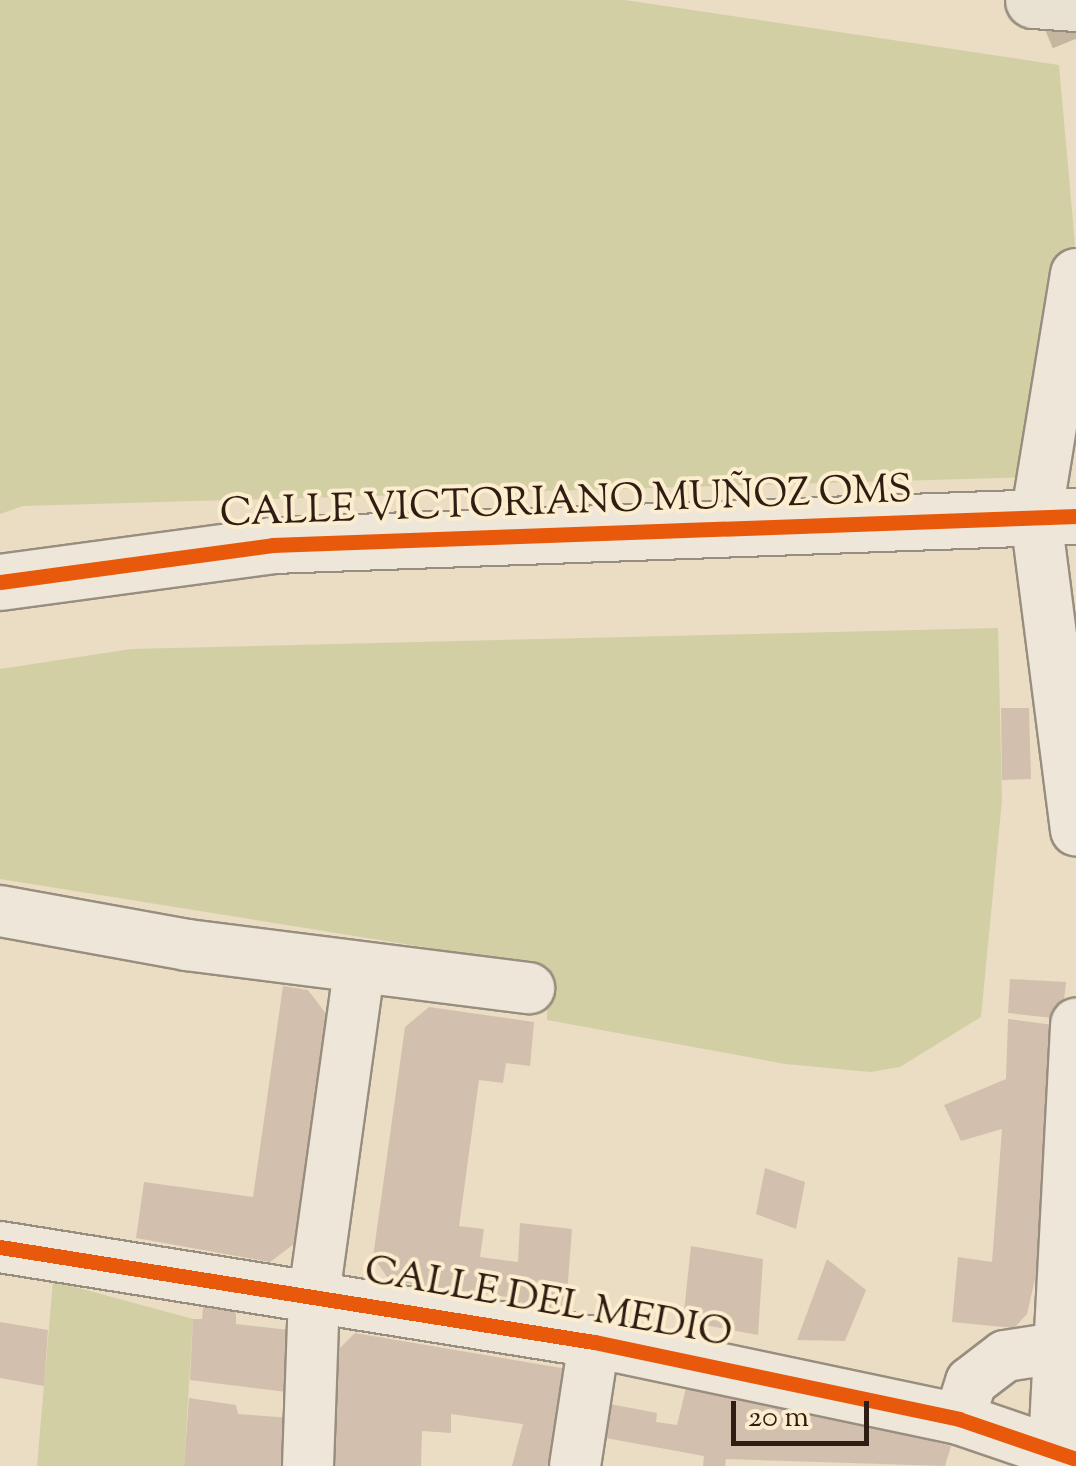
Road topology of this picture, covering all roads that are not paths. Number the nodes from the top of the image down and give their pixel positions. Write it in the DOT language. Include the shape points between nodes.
graph roads {
  1 [pos="1033,0"];
  2 [pos="1076,3"];
  3 [pos="1076,274"];
  4 [pos="1056,517"];
  5 [pos="0,582"];
  6 [pos="1076,830"];
  7 [pos="0,910"];
  8 [pos="359,968"];
  9 [pos="529,988"];
  10 [pos="1076,1024"];
  11 [pos="0,1247"];
  12 [pos="314,1295"];
  13 [pos="1067,1331"];
  14 [pos="594,1342"];
  15 [pos="959,1419"];
  16 [pos="1063,1459"];
  17 [pos="308,1466"];
  18 [pos="575,1466"];
  1 -- 2 [label="highway"];
  3 -- 4 [label="street"];
  4 -- 5 [label="street, CALLE VICTORIANO MUÑOZ OMS" via="272,545"];
  4 -- 6 [label="street"];
  7 -- 8 [label="street"];
  8 -- 9 [label="street"];
  8 -- 12 [label="street"];
  10 -- 13 [label="street"];
  11 -- 12 [label="street, CALLE DEL MEDIO"];
  12 -- 14 [label="street, CALLE DEL MEDIO"];
  12 -- 17 [label="street"];
  13 -- 15 [label="street" via="1005,1356 972,1382"];
  13 -- 16 [label="street"];
  14 -- 15 [label="street, CALLE DEL MEDIO"];
  14 -- 18 [label="street"];
  15 -- 16 [label="street, CALLE DEL MEDIO"];
}
